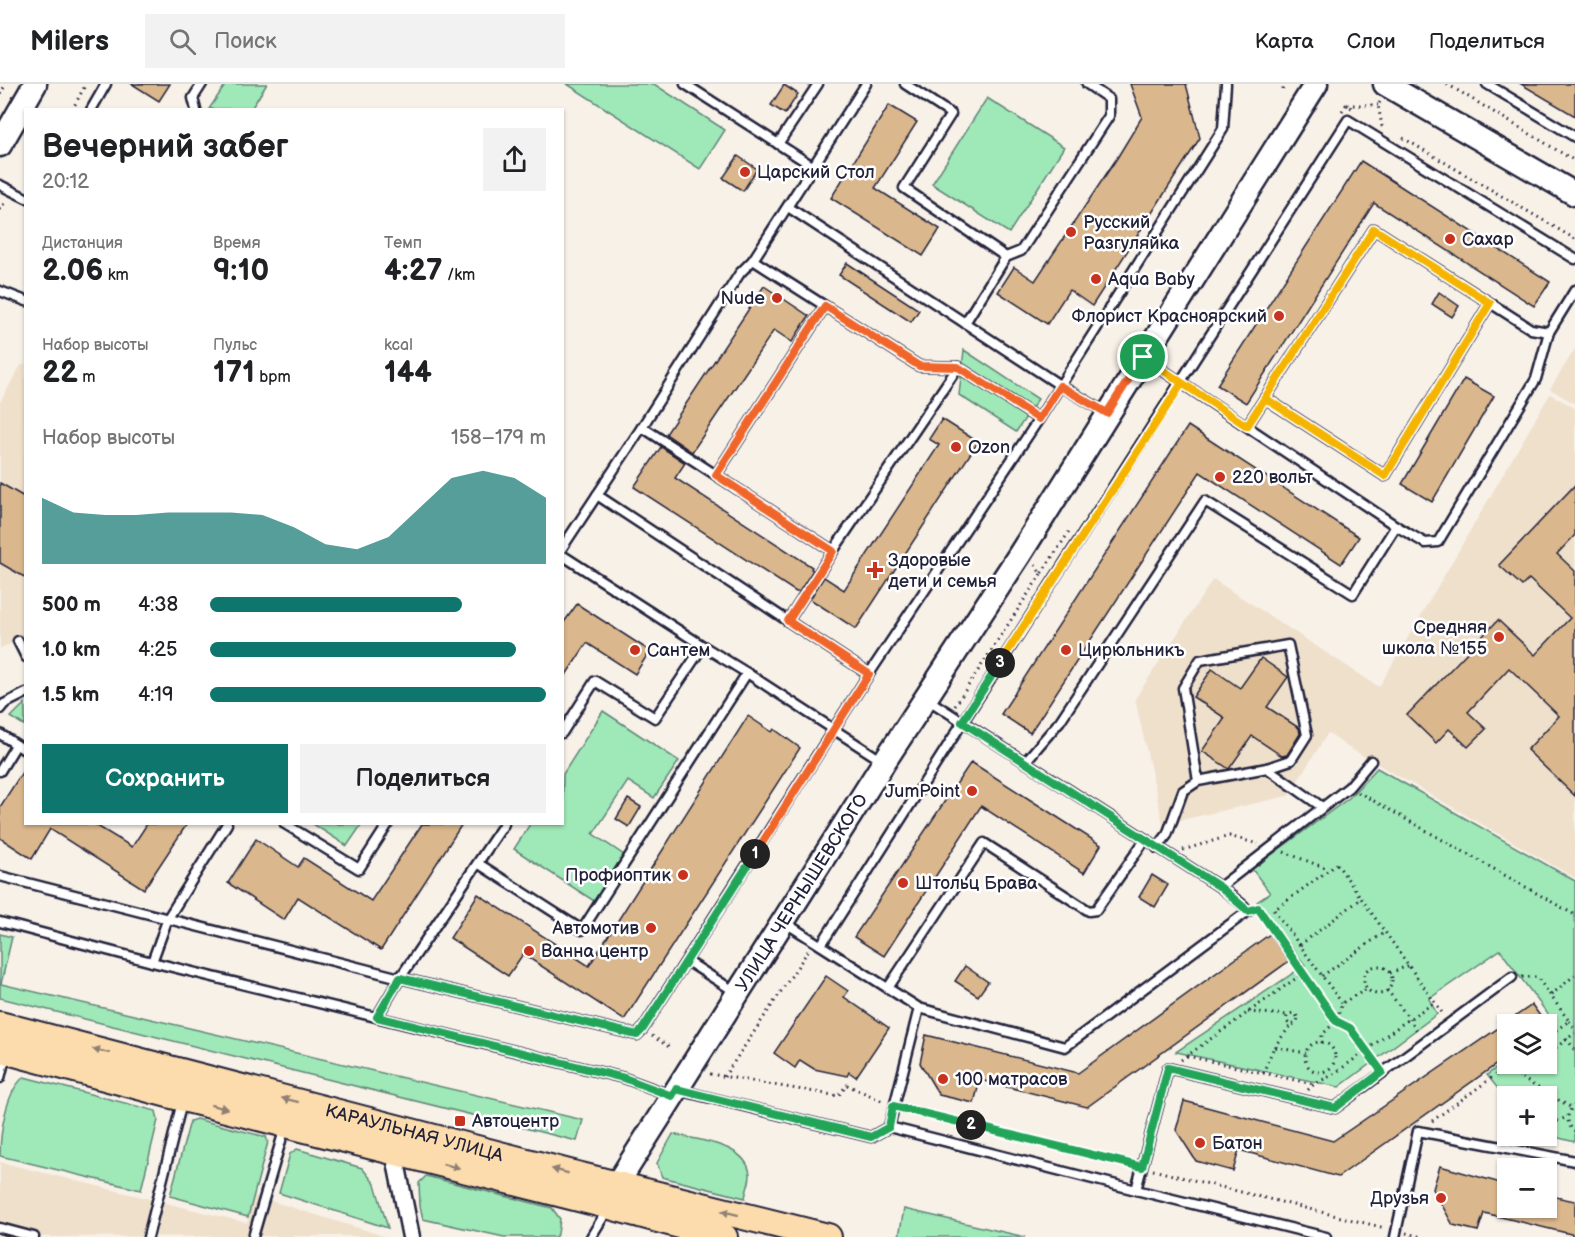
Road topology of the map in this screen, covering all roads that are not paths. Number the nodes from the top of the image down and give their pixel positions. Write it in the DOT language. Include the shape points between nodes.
graph roads {
  1 [pos="35,84"];
  2 [pos="106,84"];
  3 [pos="202,84"];
  4 [pos="685,84"];
  5 [pos="818,84"];
  6 [pos="867,84"];
  7 [pos="905,84"];
  8 [pos="1087,84"];
  9 [pos="1226,84"];
  10 [pos="1316,84"];
  11 [pos="1385,84"];
  12 [pos="1487,84"];
  13 [pos="92,108"];
  14 [pos="196,108"];
  15 [pos="1575,136"];
  16 [pos="778,144"];
  17 [pos="0,145"];
  18 [pos="814,167"];
  19 [pos="0,185"];
  20 [pos="1575,194"];
  21 [pos="24,197"];
  22 [pos="788,207"];
  23 [pos="1006,257"];
  24 [pos="1575,259"];
  25 [pos="753,261"];
  26 [pos="1575,290"];
  27 [pos="0,291"];
  28 [pos="24,300"];
  29 [pos="1490,303"];
  30 [pos="825,306"];
  31 [pos="965,323"];
  32 [pos="1549,332"];
  33 [pos="1143,357"];
  34 [pos="958,367"];
  35 [pos="1182,383"];
  36 [pos="1060,386"];
  37 [pos="1265,398"];
  38 [pos="1107,413"];
  39 [pos="1039,419"];
  40 [pos="1247,426"];
  41 [pos="642,427"];
  42 [pos="716,475"];
  43 [pos="597,495"];
  44 [pos="1396,526"];
  45 [pos="564,545"];
  46 [pos="833,551"];
  47 [pos="564,556"];
  48 [pos="788,621"];
  49 [pos="18,640"];
  50 [pos="704,646"];
  51 [pos="24,653"];
  52 [pos="747,673"];
  53 [pos="869,674"];
  54 [pos="24,694"];
  55 [pos="926,699"];
  56 [pos="0,709"];
  57 [pos="962,722"];
  58 [pos="564,730"];
  59 [pos="833,730"];
  60 [pos="0,734"];
  61 [pos="16,745"];
  62 [pos="24,750"];
  63 [pos="1371,761"];
  64 [pos="884,762"];
  65 [pos="1025,762"];
  66 [pos="1267,768"];
  67 [pos="0,771"];
  68 [pos="1198,781"];
  69 [pos="1322,807"];
  70 [pos="225,825"];
  71 [pos="287,825"];
  72 [pos="387,825"];
  73 [pos="503,825"];
  74 [pos="1145,840"];
  75 [pos="1157,848"];
  76 [pos="478,864"];
  77 [pos="0,876"];
  78 [pos="1220,887"];
  79 [pos="168,918"];
  80 [pos="0,922"];
  81 [pos="783,922"];
  82 [pos="821,945"];
  83 [pos="687,961"];
  84 [pos="152,962"];
  85 [pos="1512,977"];
  86 [pos="400,978"];
  87 [pos="888,988"];
  88 [pos="738,993"];
  89 [pos="919,1008"];
  90 [pos="377,1017"];
  91 [pos="0,1025"];
  92 [pos="3,1050"];
  93 [pos="0,1078"];
  94 [pos="674,1093"];
  95 [pos="183,1098"];
  96 [pos="285,1124"];
  97 [pos="889,1127"];
  98 [pos="394,1152"];
  99 [pos="1575,1161"];
  100 [pos="1136,1190"];
  101 [pos="613,1195"];
  102 [pos="0,1228"];
  103 [pos="1396,1234"];
  104 [pos="34,1237"];
  105 [pos="148,1237"];
  106 [pos="253,1237"];
  107 [pos="411,1237"];
  108 [pos="591,1237"];
  109 [pos="724,1237"];
  110 [pos="828,1237"];
  111 [pos="1326,1237"];
  1 -- 17 [label="main road"];
  2 -- 13 [label="lane"];
  3 -- 14 [label="lane" via="193,98"];
  4 -- 16 [label="lane"];
  5 -- 16 [label="lane"];
  6 -- 18 [label="lane"];
  7 -- 23 [label="lane" via="951,114 904,188"];
  8 -- 23 [label="lane" via="1108,99 1109,116 1021,251"];
  9 -- 36 [label="lane" via="1223,129"];
  10 -- 33 [label="main road, УЛИЦА ЧЕРНЫШЕВСКОГО"];
  11 -- 20 [label="main road"];
  12 -- 15 [label="lane"];
  16 -- 18 [label="lane"];
  18 -- 22 [label="lane"];
  19 -- 21 [label="lane"];
  22 -- 25 [label="lane"];
  22 -- 31 [label="lane"];
  23 -- 31 [label="lane"];
  24 -- 35 [label="lane" via="1348,120"];
  25 -- 30 [label="lane"];
  25 -- 41 [label="lane" via="740,273"];
  26 -- 32 [label="lane"];
  27 -- 28 [label="lane"];
  29 -- 32 [label="lane" via="1531,329"];
  29 -- 37 [label="lane" via="1374,229"];
  29 -- 37 [label="lane" via="1385,476"];
  30 -- 34 [label="lane" via="919,366"];
  30 -- 42 [label="lane"];
  31 -- 36 [label="lane"];
  32 -- 44 [label="lane" via="1536,379 1438,542 1425,543"];
  33 -- 35 [label="lane"];
  33 -- 38 [label="main road, УЛИЦА ЧЕРНЫШЕВСКОГО"];
  34 -- 39 [label="lane"];
  34 -- 46 [label="lane"];
  35 -- 40 [label="lane"];
  35 -- 57 [label="lane"];
  36 -- 38 [label="lane"];
  36 -- 39 [label="lane"];
  37 -- 40 [label="lane"];
  38 -- 55 [label="main road, УЛИЦА ЧЕРНЫШЕВСКОГО"];
  39 -- 53 [label="lane"];
  40 -- 44 [label="lane"];
  41 -- 42 [label="lane"];
  41 -- 43 [label="lane"];
  42 -- 46 [label="lane"];
  43 -- 45 [label="lane"];
  43 -- 48 [label="lane"];
  44 -- 65 [label="lane" via="1353,594 1205,501 1060,721"];
  46 -- 48 [label="lane"];
  47 -- 50 [label="lane"];
  48 -- 53 [label="lane"];
  49 -- 51 [label="lane"];
  50 -- 52 [label="lane"];
  50 -- 58 [label="lane" via="655,718 596,681"];
  52 -- 59 [label="lane"];
  52 -- 76 [label="lane" via="582,930"];
  53 -- 59 [label="lane"];
  54 -- 56 [label="lane"];
  55 -- 57 [label="lane"];
  55 -- 64 [label="main road, УЛИЦА ЧЕРНЫШЕВСКОГО"];
  57 -- 65 [label="lane"];
  57 -- 82 [label="lane"];
  59 -- 64 [label="lane"];
  59 -- 83 [label="lane"];
  60 -- 61 [label="lane"];
  61 -- 62 [label="lane"];
  61 -- 67 [label="lane"];
  63 -- 69 [label="lane" via="1349,787"];
  64 -- 81 [label="main road, УЛИЦА ЧЕРНЫШЕВСКОГО"];
  65 -- 74 [label="lane"];
  66 -- 68 [label="lane"];
  66 -- 68 [label="lane" via="1291,760 1307,735 1288,645 1200,660 1182,688"];
  66 -- 69 [label="lane"];
  68 -- 75 [label="lane" via="1183,791 1167,835"];
  69 -- 78 [label="lane"];
  70 -- 79 [label="lane"];
  71 -- 72 [label="lane" via="359,869"];
  73 -- 76 [label="lane"];
  74 -- 75 [label="lane"];
  74 -- 87 [label="lane" via="1096,910 1089,911 984,843"];
  75 -- 78 [label="lane"];
  76 -- 86 [label="lane"];
  77 -- 79 [label="lane"];
  78 -- 89 [label="lane" via="1248,911 1065,1047"];
  79 -- 84 [label="lane"];
  79 -- 86 [label="lane"];
  80 -- 84 [label="lane"];
  81 -- 82 [label="lane"];
  81 -- 88 [label="main road, УЛИЦА ЧЕРНЫШЕВСКОГО"];
  82 -- 87 [label="lane"];
  83 -- 86 [label="lane" via="637,1035"];
  83 -- 88 [label="lane"];
  84 -- 90 [label="lane"];
  85 -- 100 [label="lane" via="1335,1108 1168,1068"];
  86 -- 90 [label="lane"];
  87 -- 89 [label="lane"];
  88 -- 94 [label="main road, УЛИЦА ЧЕРНЫШЕВСКОГО"];
  89 -- 97 [label="lane"];
  90 -- 94 [label="lane"];
  101 -- 91 [label="main road, КАРАУЛЬНАЯ УЛИЦА, one-way"];
  92 -- 93 [label="lane"];
  92 -- 95 [label="main road, КАРАУЛЬНАЯ УЛИЦА"];
  94 -- 97 [label="lane" via="871,1137"];
  94 -- 101 [label="main road, УЛИЦА ЧЕРНЫШЕВСКОГО"];
  95 -- 96 [label="main road, КАРАУЛЬНАЯ УЛИЦА, one-way"];
  95 -- 105 [label="lane"];
  96 -- 98 [label="main road, КАРАУЛЬНАЯ УЛИЦА"];
  96 -- 106 [label="lane"];
  97 -- 100 [label="lane"];
  98 -- 101 [label="main road, КАРАУЛЬНАЯ УЛИЦА, one-way"];
  98 -- 107 [label="street"];
  99 -- 103 [label="lane" via="1418,1131"];
  100 -- 111 [label="lane"];
  101 -- 108 [label="lane"];
  101 -- 109 [label="main road, КАРАУЛЬНАЯ УЛИЦА"];
  110 -- 101 [label="main road, КАРАУЛЬНАЯ УЛИЦА, one-way"];
  102 -- 104 [label="lane"];
}
